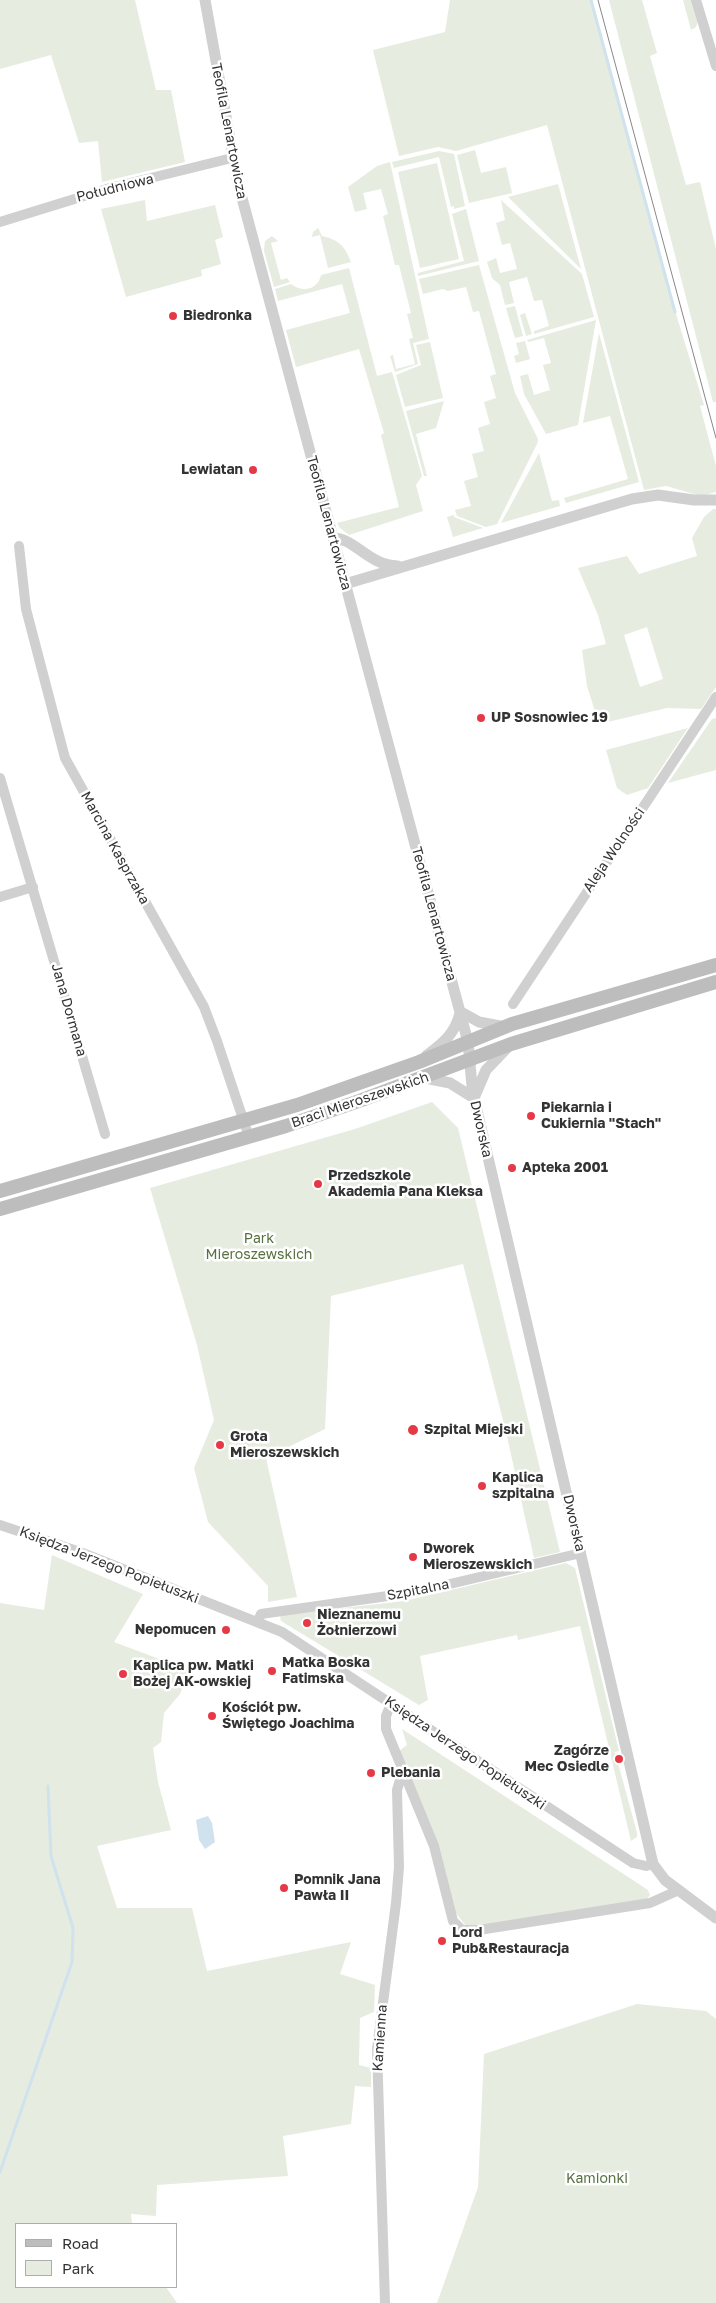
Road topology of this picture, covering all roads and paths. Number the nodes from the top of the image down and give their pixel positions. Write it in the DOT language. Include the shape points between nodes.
graph roads {
  1 [pos="204,0"];
  2 [pos="696,0"];
  3 [pos="716,66"];
  4 [pos="232,158"];
  5 [pos="0,222"];
  6 [pos="716,500"];
  7 [pos="332,538"];
  8 [pos="19,546"];
  9 [pos="408,565"];
  10 [pos="345,584"];
  11 [pos="716,697"];
  12 [pos="0,778"];
  13 [pos="33,887"];
  14 [pos="0,897"];
  15 [pos="716,965"];
  16 [pos="716,982"];
  17 [pos="513,1004"];
  18 [pos="461,1012"];
  19 [pos="505,1027"];
  20 [pos="468,1042"];
  21 [pos="511,1044"];
  22 [pos="470,1060"];
  23 [pos="419,1062"];
  24 [pos="425,1078"];
  25 [pos="474,1098"];
  26 [pos="244,1120"];
  27 [pos="104,1134"];
  28 [pos="249,1136"];
  29 [pos="0,1191"];
  30 [pos="0,1209"];
  31 [pos="0,1525"];
  32 [pos="581,1553"];
  33 [pos="258,1621"];
  34 [pos="392,1704"];
  35 [pos="405,1778"];
  36 [pos="653,1864"];
  37 [pos="679,1890"];
  38 [pos="716,1918"];
  39 [pos="385,2303"];
  1 -- 4 [label="street, Teofila Lenartowicza"];
  2 -- 3 [label="street"];
  4 -- 5 [label="street, Południowa" via="110,188"];
  4 -- 7 [label="street, Teofila Lenartowicza"];
  6 -- 9 [label="street" via="658,495 642,497"];
  7 -- 9 [label="street" via="341,539 381,563"];
  7 -- 10 [label="street, Teofila Lenartowicza"];
  8 -- 26 [label="street, Marcina Kasprzaka" via="26,609 65,758 204,1007"];
  9 -- 10 [label="street"];
  10 -- 18 [label="street, Teofila Lenartowicza"];
  11 -- 17 [label="street, Aleja Wolności"];
  12 -- 13 [label="street, Jana Dormana"];
  13 -- 14 [label="street"];
  13 -- 27 [label="street, Jana Dormana"];
  15 -- 19 [label="main road, Braci Mieroszewskich"];
  16 -- 21 [label="main road, Braci Mieroszewskich"];
  18 -- 19 [label="street" via="479,1022"];
  18 -- 20 [label="street, Teofila Lenartowicza"];
  18 -- 23 [label="street" via="449,1038"];
  19 -- 20 [label="main road, Braci Mieroszewskich"];
  20 -- 22 [label="street, Dworska"];
  20 -- 23 [label="main road, Braci Mieroszewskich"];
  21 -- 22 [label="main road, Braci Mieroszewskich"];
  21 -- 25 [label="street" via="486,1070"];
  22 -- 24 [label="main road, Braci Mieroszewskich"];
  22 -- 25 [label="street, Dworska"];
  23 -- 26 [label="main road, Braci Mieroszewskich"];
  24 -- 25 [label="street" via="450,1083"];
  24 -- 28 [label="main road, Braci Mieroszewskich"];
  25 -- 32 [label="street, Dworska"];
  26 -- 28 [label="street, Marcina Kasprzaka"];
  26 -- 29 [label="main road, Braci Mieroszewskich"];
  28 -- 30 [label="main road, Braci Mieroszewskich"];
  31 -- 33 [label="street, Księdza Jerzego Popiełuszki" via="80,1552"];
  32 -- 33 [label="street, Szpitalna" via="416,1592 261,1614"];
  32 -- 36 [label="street, Dworska"];
  33 -- 34 [label="street, Księdza Jerzego Popiełuszki" via="296,1640"];
  34 -- 35 [label="street" via="386,1716 386,1729"];
  34 -- 36 [label="street, Księdza Jerzego Popiełuszki" via="633,1863"];
  35 -- 37 [label="street" via="434,1846 453,1920 462,1930 650,1903"];
  35 -- 39 [label="street, Kamienna" via="400,1780 397,1790 399,1867 377,2049"];
  36 -- 37 [label="street, Dworska" via="665,1880"];
  37 -- 38 [label="street, Dworska"];
}
